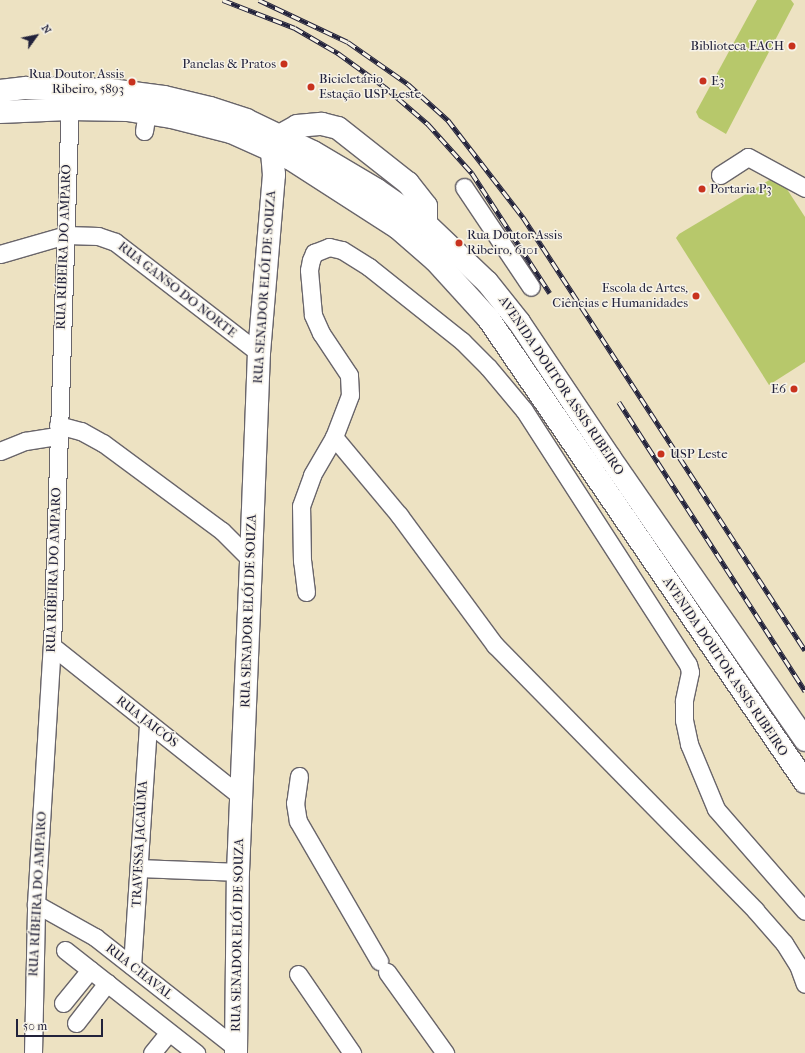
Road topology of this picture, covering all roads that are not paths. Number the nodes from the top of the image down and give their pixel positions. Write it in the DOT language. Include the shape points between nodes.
graph roads {
  1 [pos="0,91"];
  2 [pos="70,98"];
  3 [pos="0,112"];
  4 [pos="281,148"];
  5 [pos="720,175"];
  6 [pos="464,187"];
  7 [pos="805,188"];
  8 [pos="426,224"];
  9 [pos="398,228"];
  10 [pos="66,235"];
  11 [pos="0,254"];
  12 [pos="531,287"];
  13 [pos="260,353"];
  14 [pos="57,431"];
  15 [pos="334,436"];
  16 [pos="0,451"];
  17 [pos="222,531"];
  18 [pos="252,538"];
  19 [pos="250,560"];
  20 [pos="306,592"];
  21 [pos="52,646"];
  22 [pos="148,723"];
  23 [pos="805,740"];
  24 [pos="299,776"];
  25 [pos="805,782"];
  26 [pos="242,797"];
  27 [pos="140,868"];
  28 [pos="238,872"];
  29 [pos="36,904"];
  30 [pos="805,911"];
  31 [pos="65,950"];
  32 [pos="132,966"];
  33 [pos="90,970"];
  34 [pos="298,974"];
  35 [pos="108,983"];
  36 [pos="805,984"];
  37 [pos="63,1003"];
  38 [pos="76,1022"];
  39 [pos="168,1033"];
  40 [pos="236,1050"];
  41 [pos="33,1053"];
  42 [pos="152,1053"];
  43 [pos="196,1053"];
  44 [pos="352,1053"];
  45 [pos="445,1053"];
  1 -- 2 [label="main road, AVENIDA DOUTOR ASSIS RIBEIRO" via="26,88"];
  2 -- 3 [label="main road, AVENIDA DOUTOR ASSIS RIBEIRO"];
  2 -- 4 [label="main road, AVENIDA DOUTOR ASSIS RIBEIRO" via="146,122 231,132"];
  2 -- 4 [label="main road, AVENIDA DOUTOR ASSIS RIBEIRO" via="164,97 246,120"];
  2 -- 10 [label="street, RUA RÍBEIRA DO AMPARO"];
  4 -- 8 [label="main road, AVENIDA DOUTOR ASSIS RIBEIRO" via="349,172"];
  4 -- 8 [label="main road" via="308,124 338,128 408,183 426,206"];
  4 -- 9 [label="main road, AVENIDA DOUTOR ASSIS RIBEIRO"];
  4 -- 13 [label="main road, RUA SENADOR ELÓI DE SOUZA" via="274,175"];
  5 -- 7 [label="street" via="748,157"];
  6 -- 12 [label="street"];
  8 -- 9 [label="main road" via="412,229"];
  8 -- 23 [label="main road, AVENIDA DOUTOR ASSIS RIBEIRO" via="487,282 520,322 610,458"];
  9 -- 25 [label="main road, AVENIDA DOUTOR ASSIS RIBEIRO" via="435,260 488,318"];
  10 -- 11 [label="street, RUA GANSO DO NORTE"];
  10 -- 13 [label="street, RUA GANSO DO NORTE" via="98,236 122,245"];
  10 -- 14 [label="street, RUA RÍBEIRA DO AMPARO"];
  13 -- 18 [label="main road, RUA SENADOR ELÓI DE SOUZA"];
  14 -- 16 [label="street"];
  14 -- 17 [label="street" via="81,431 103,443"];
  14 -- 21 [label="street, RUA RÍBEIRA DO AMPARO"];
  15 -- 20 [label="street" via="312,475 301,506 302,561"];
  15 -- 30 [label="street" via="350,395 350,384 344,365 321,333 313,315 309,270 314,253 329,247 342,250 369,268 462,341 493,372 524,410 688,664 690,672 684,701 684,720 689,744 716,809"];
  15 -- 36 [label="street" via="399,515 495,644 755,910 784,943 798,965"];
  17 -- 18 [label="street"];
  17 -- 19 [label="street"];
  18 -- 19 [label="main road, RUA SENADOR ELÓI DE SOUZA"];
  19 -- 26 [label="main road, RUA SENADOR ELÓI DE SOUZA"];
  21 -- 22 [label="street, RUA JAICÓS"];
  21 -- 29 [label="street, RUA RÍBEIRA DO AMPARO"];
  22 -- 26 [label="street, RUA JAICÓS"];
  22 -- 27 [label="street, TRAVESSA JACAÚMA"];
  24 -- 45 [label="street" via="295,803 298,821 383,966"];
  26 -- 28 [label="main road, RUA SENADOR ELÓI DE SOUZA"];
  27 -- 28 [label="street"];
  27 -- 32 [label="street, TRAVESSA JACAÚMA"];
  28 -- 40 [label="main road, RUA SENADOR ELÓI DE SOUZA"];
  29 -- 32 [label="street, RUA CHAVAL" via="95,937"];
  29 -- 41 [label="street, RUA RÍBEIRA DO AMPARO"];
  31 -- 33 [label="street"];
  32 -- 40 [label="street, RUA CHAVAL"];
  33 -- 35 [label="street"];
  33 -- 37 [label="street"];
  34 -- 44 [label="street"];
  35 -- 38 [label="street"];
  35 -- 39 [label="street"];
  39 -- 42 [label="street"];
  39 -- 43 [label="street"];
}
